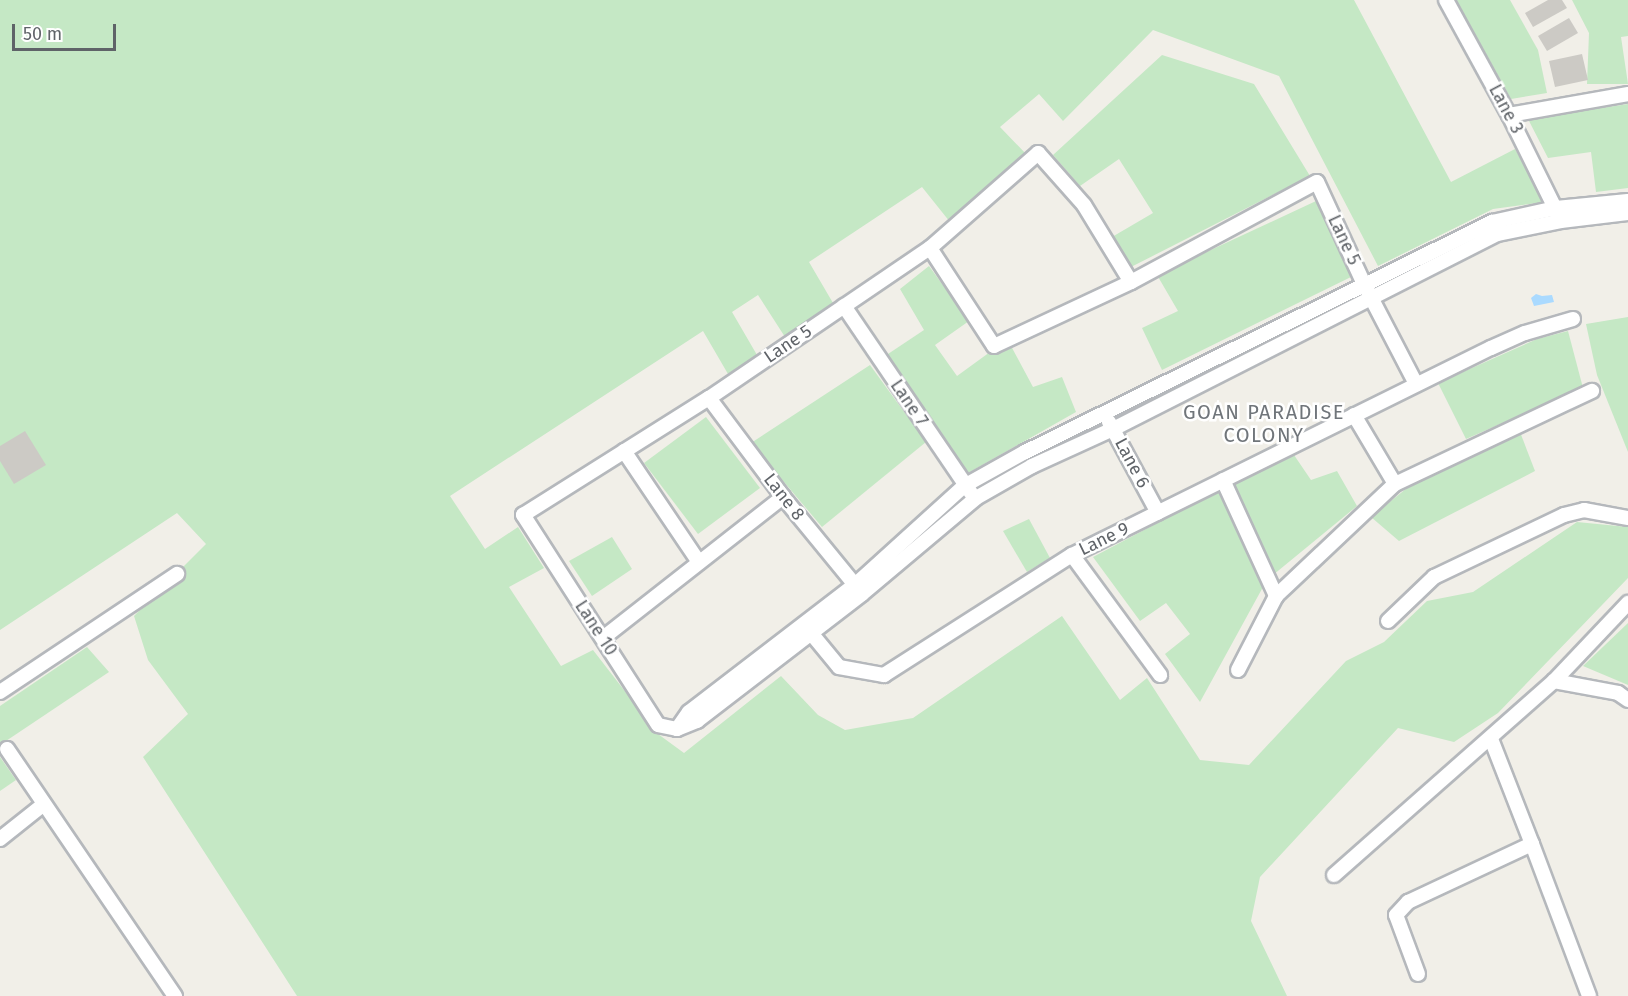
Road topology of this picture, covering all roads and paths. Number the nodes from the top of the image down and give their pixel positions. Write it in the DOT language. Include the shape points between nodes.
graph roads {
  1 [pos="1446,0"];
  2 [pos="1628,94"];
  3 [pos="1509,115"];
  4 [pos="1628,201"];
  5 [pos="1628,213"];
  6 [pos="1559,214"];
  7 [pos="930,248"];
  8 [pos="1131,282"];
  9 [pos="1364,284"];
  10 [pos="1371,298"];
  11 [pos="844,306"];
  12 [pos="1573,319"];
  13 [pos="1416,384"];
  14 [pos="1592,391"];
  15 [pos="709,398"];
  16 [pos="1105,414"];
  17 [pos="1354,415"];
  18 [pos="1113,429"];
  19 [pos="624,451"];
  20 [pos="1224,480"];
  21 [pos="1395,484"];
  22 [pos="964,486"];
  23 [pos="783,497"];
  24 [pos="976,498"];
  25 [pos="1158,513"];
  26 [pos="523,514"];
  27 [pos="1628,518"];
  28 [pos="1072,555"];
  29 [pos="699,562"];
  30 [pos="177,574"];
  31 [pos="859,589"];
  32 [pos="1276,596"];
  33 [pos="1628,603"];
  34 [pos="1388,621"];
  35 [pos="812,633"];
  36 [pos="603,638"];
  37 [pos="1238,670"];
  38 [pos="1160,675"];
  39 [pos="1554,681"];
  40 [pos="0,692"];
  41 [pos="1628,700"];
  42 [pos="677,729"];
  43 [pos="1491,739"];
  44 [pos="7,749"];
  45 [pos="44,804"];
  46 [pos="0,838"];
  47 [pos="1532,844"];
  48 [pos="1334,875"];
  49 [pos="1418,975"];
  50 [pos="176,996"];
  51 [pos="1589,996"];
  1 -- 3 [label="street, Lane 3"];
  2 -- 3 [label="street"];
  3 -- 6 [label="street, Lane 3"];
  4 -- 6 [label="street"];
  5 -- 6 [label="street"];
  6 -- 9 [label="street" via="1492,222"];
  6 -- 10 [label="street" via="1498,234"];
  7 -- 8 [label="street" via="994,346"];
  7 -- 8 [label="street, Lane 5" via="1038,153 1084,205"];
  7 -- 11 [label="street, Lane 5"];
  8 -- 9 [label="street, Lane 5" via="1317,182"];
  9 -- 10 [label="street, Lane 5"];
  9 -- 16 [label="street"];
  10 -- 13 [label="street"];
  10 -- 18 [label="street"];
  11 -- 15 [label="street, Lane 5"];
  11 -- 22 [label="street, Lane 7"];
  12 -- 13 [label="street, Lane 9" via="1526,333"];
  13 -- 17 [label="street, Lane 9"];
  14 -- 21 [label="street"];
  15 -- 19 [label="street, Lane 5"];
  15 -- 23 [label="street, Lane 8"];
  16 -- 18 [label="street, Lane 6"];
  16 -- 22 [label="street"];
  17 -- 20 [label="street, Lane 9"];
  17 -- 21 [label="street"];
  18 -- 24 [label="street" via="1032,465"];
  18 -- 25 [label="street, Lane 6"];
  19 -- 26 [label="street, Lane 5"];
  19 -- 29 [label="street"];
  20 -- 25 [label="street, Lane 9"];
  20 -- 32 [label="street"];
  21 -- 32 [label="street"];
  22 -- 24 [label="street, Lane 7"];
  22 -- 31 [label="street"];
  23 -- 29 [label="street"];
  23 -- 31 [label="street, Lane 8"];
  24 -- 31 [label="street"];
  25 -- 28 [label="street, Lane 9"];
  26 -- 36 [label="street, Lane 10"];
  27 -- 34 [label="street" via="1584,510 1564,515 1434,577"];
  28 -- 35 [label="street, Lane 9" via="884,675 839,667"];
  28 -- 38 [label="street"];
  29 -- 36 [label="street"];
  30 -- 40 [label="street"];
  31 -- 35 [label="street"];
  31 -- 42 [label="street" via="689,712"];
  32 -- 37 [label="street"];
  33 -- 39 [label="street"];
  35 -- 42 [label="street" via="697,721"];
  36 -- 42 [label="street, Lane 10" via="658,725"];
  39 -- 41 [label="street" via="1618,693"];
  39 -- 43 [label="street"];
  43 -- 47 [label="street"];
  43 -- 48 [label="street"];
  44 -- 45 [label="street"];
  45 -- 46 [label="street"];
  45 -- 50 [label="street"];
  47 -- 49 [label="street" via="1408,902 1396,915"];
  47 -- 51 [label="street"];
}
